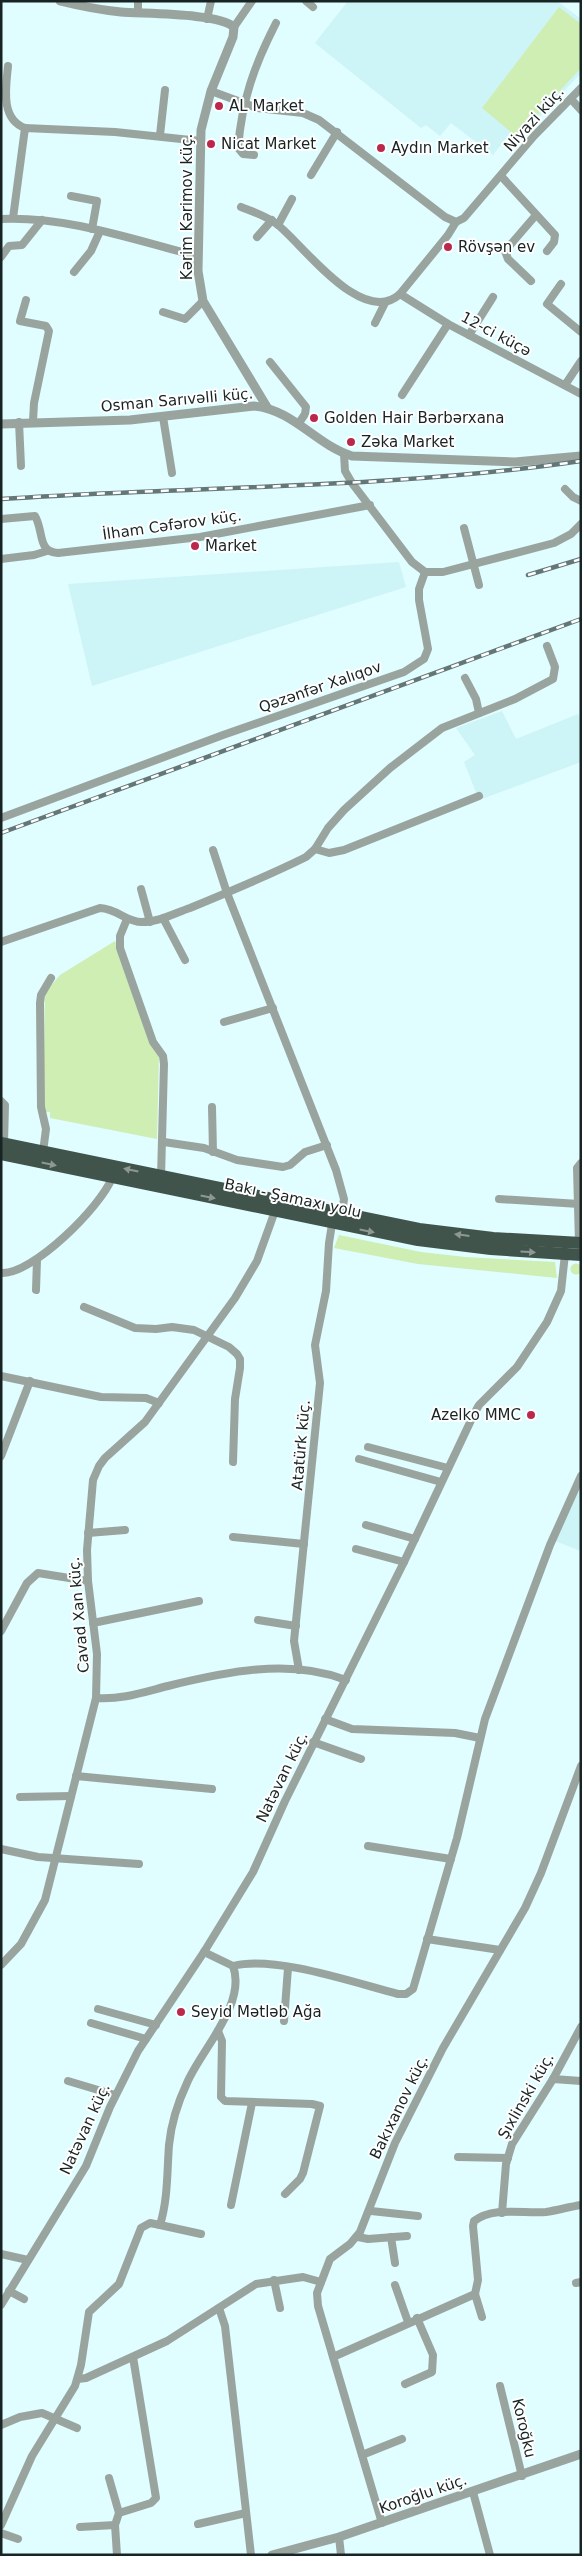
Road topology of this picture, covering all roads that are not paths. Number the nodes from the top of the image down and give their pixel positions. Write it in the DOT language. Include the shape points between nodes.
graph roads {
  1 [pos="60,1"];
  2 [pos="138,1"];
  3 [pos="211,1"];
  4 [pos="252,1"];
  5 [pos="306,1"];
  6 [pos="98,5"];
  7 [pos="314,7"];
  8 [pos="138,13"];
  9 [pos="207,19"];
  10 [pos="276,23"];
  11 [pos="234,27"];
  12 [pos="8,66"];
  13 [pos="581,88"];
  14 [pos="165,90"];
  15 [pos="211,92"];
  16 [pos="571,98"];
  17 [pos="243,104"];
  18 [pos="581,110"];
  19 [pos="25,128"];
  20 [pos="338,132"];
  21 [pos="160,135"];
  22 [pos="200,141"];
  23 [pos="254,155"];
  24 [pos="311,174"];
  25 [pos="502,177"];
  26 [pos="71,196"];
  27 [pos="292,199"];
  28 [pos="241,207"];
  29 [pos="536,215"];
  30 [pos="13,218"];
  31 [pos="1,219"];
  32 [pos="42,220"];
  33 [pos="275,222"];
  34 [pos="456,222"];
  35 [pos="96,230"];
  36 [pos="257,237"];
  37 [pos="547,251"];
  38 [pos="198,256"];
  39 [pos="1,257"];
  40 [pos="74,272"];
  41 [pos="531,281"];
  42 [pos="561,284"];
  43 [pos="400,294"];
  44 [pos="493,297"];
  45 [pos="26,300"];
  46 [pos="203,301"];
  47 [pos="384,303"];
  48 [pos="163,312"];
  49 [pos="375,323"];
  50 [pos="448,324"];
  51 [pos="581,332"];
  52 [pos="469,335"];
  53 [pos="581,361"];
  54 [pos="270,362"];
  55 [pos="565,385"];
  56 [pos="581,394"];
  57 [pos="402,395"];
  58 [pos="267,407"];
  59 [pos="163,417"];
  60 [pos="33,421"];
  61 [pos="19,422"];
  62 [pos="299,422"];
  63 [pos="1,424"];
  64 [pos="344,454"];
  65 [pos="581,456"];
  66 [pos="21,466"];
  67 [pos="172,473"];
  68 [pos="565,489"];
  69 [pos="581,501"];
  70 [pos="370,506"];
  71 [pos="1,519"];
  72 [pos="581,524"];
  73 [pos="464,528"];
  74 [pos="47,551"];
  75 [pos="1,559"];
  76 [pos="472,565"];
  77 [pos="425,572"];
  78 [pos="479,585"];
  79 [pos="547,646"];
  80 [pos="465,678"];
  81 [pos="479,713"];
  82 [pos="479,796"];
  83 [pos="1,818"];
  84 [pos="316,849"];
  85 [pos="213,850"];
  86 [pos="141,889"];
  87 [pos="227,893"];
  88 [pos="163,918"];
  89 [pos="127,919"];
  90 [pos="150,922"];
  91 [pos="1,942"];
  92 [pos="185,960"];
  93 [pos="51,978"];
  94 [pos="273,1008"];
  95 [pos="224,1022"];
  96 [pos="1,1101"];
  97 [pos="212,1107"];
  98 [pos="164,1142"];
  99 [pos="327,1145"];
  100 [pos="2,1147"];
  101 [pos="44,1152"];
  102 [pos="213,1152"];
  103 [pos="581,1163"];
  104 [pos="161,1177"];
  105 [pos="112,1178"];
  106 [pos="499,1199"];
  107 [pos="579,1204"];
  108 [pos="275,1212"];
  109 [pos="342,1214"];
  110 [pos="580,1223"];
  111 [pos="332,1224"];
  112 [pos="580,1247"];
  113 [pos="565,1254"];
  114 [pos="36,1260"];
  115 [pos="1,1274"];
  116 [pos="36,1290"];
  117 [pos="84,1307"];
  118 [pos="209,1336"];
  119 [pos="1,1376"];
  120 [pos="30,1381"];
  121 [pos="159,1403"];
  122 [pos="368,1447"];
  123 [pos="1,1456"];
  124 [pos="359,1459"];
  125 [pos="233,1462"];
  126 [pos="448,1468"];
  127 [pos="581,1476"];
  128 [pos="441,1482"];
  129 [pos="366,1525"];
  130 [pos="125,1530"];
  131 [pos="88,1534"];
  132 [pos="233,1537"];
  133 [pos="415,1539"];
  134 [pos="304,1544"];
  135 [pos="356,1549"];
  136 [pos="404,1562"];
  137 [pos="88,1581"];
  138 [pos="199,1601"];
  139 [pos="258,1620"];
  140 [pos="93,1623"];
  141 [pos="296,1626"];
  142 [pos="1,1631"];
  143 [pos="299,1670"];
  144 [pos="346,1680"];
  145 [pos="96,1698"];
  146 [pos="325,1719"];
  147 [pos="480,1738"];
  148 [pos="313,1742"];
  149 [pos="362,1759"];
  150 [pos="581,1766"];
  151 [pos="76,1776"];
  152 [pos="212,1789"];
  153 [pos="71,1796"];
  154 [pos="20,1797"];
  155 [pos="368,1846"];
  156 [pos="1,1849"];
  157 [pos="56,1858"];
  158 [pos="451,1858"];
  159 [pos="139,1864"];
  160 [pos="427,1939"];
  161 [pos="500,1950"];
  162 [pos="204,1952"];
  163 [pos="1,1965"];
  164 [pos="233,1966"];
  165 [pos="288,1968"];
  166 [pos="98,2009"];
  167 [pos="284,2021"];
  168 [pos="91,2023"];
  169 [pos="156,2025"];
  170 [pos="581,2027"];
  171 [pos="218,2031"];
  172 [pos="146,2039"];
  173 [pos="553,2079"];
  174 [pos="68,2081"];
  175 [pos="581,2081"];
  176 [pos="115,2095"];
  177 [pos="252,2103"];
  178 [pos="458,2157"];
  179 [pos="508,2158"];
  180 [pos="284,2194"];
  181 [pos="231,2205"];
  182 [pos="581,2205"];
  183 [pos="371,2210"];
  184 [pos="502,2212"];
  185 [pos="418,2216"];
  186 [pos="160,2225"];
  187 [pos="201,2234"];
  188 [pos="406,2236"];
  189 [pos="358,2237"];
  190 [pos="391,2237"];
  191 [pos="1,2254"];
  192 [pos="28,2260"];
  193 [pos="395,2263"];
  194 [pos="274,2280"];
  195 [pos="321,2282"];
  196 [pos="396,2284"];
  197 [pos="9,2292"];
  198 [pos="475,2294"];
  199 [pos="24,2299"];
  200 [pos="1,2305"];
  201 [pos="219,2308"];
  202 [pos="280,2308"];
  203 [pos="482,2317"];
  204 [pos="417,2318"];
  205 [pos="408,2322"];
  206 [pos="133,2357"];
  207 [pos="333,2357"];
  208 [pos="78,2379"];
  209 [pos="405,2384"];
  210 [pos="500,2386"];
  211 [pos="55,2418"];
  212 [pos="1,2425"];
  213 [pos="77,2428"];
  214 [pos="402,2439"];
  215 [pos="581,2454"];
  216 [pos="362,2455"];
  217 [pos="522,2476"];
  218 [pos="109,2478"];
  219 [pos="473,2492"];
  220 [pos="119,2513"];
  221 [pos="246,2513"];
  222 [pos="382,2523"];
  223 [pos="198,2524"];
  224 [pos="1,2525"];
  225 [pos="115,2525"];
  226 [pos="80,2528"];
  227 [pos="1,2533"];
  228 [pos="338,2537"];
  229 [pos="18,2539"];
  230 [pos="118,2555"];
  231 [pos="251,2555"];
  232 [pos="272,2555"];
  233 [pos="341,2555"];
  234 [pos="490,2555"];
  1 -- 6 [label="street"];
  2 -- 8 [label="street"];
  3 -- 9 [label="street"];
  4 -- 11 [label="street, Kərim Kərimov küç."];
  5 -- 7 [label="street"];
  6 -- 8 [label="street"];
  8 -- 9 [label="street"];
  9 -- 11 [label="street"];
  10 -- 17 [label="street" via="257,62"];
  11 -- 15 [label="street, Kərim Kərimov küç."];
  12 -- 19 [label="street" via="8,111 14,123"];
  13 -- 16 [label="street, Niyazi küç."];
  14 -- 21 [label="street"];
  15 -- 17 [label="street"];
  15 -- 22 [label="street, Kərim Kərimov küç." via="202,120"];
  16 -- 18 [label="street"];
  16 -- 25 [label="street, Niyazi küç." via="529,142"];
  17 -- 20 [label="street" via="303,113"];
  17 -- 23 [label="street" via="238,148 243,154"];
  19 -- 21 [label="street"];
  19 -- 30 [label="street"];
  20 -- 24 [label="street"];
  20 -- 34 [label="street" via="445,217"];
  21 -- 22 [label="street"];
  22 -- 38 [label="street, Kərim Kərimov küç."];
  25 -- 29 [label="street"];
  25 -- 34 [label="street, Niyazi küç." via="464,218"];
  26 -- 35 [label="street" via="97,201"];
  27 -- 33 [label="street"];
  28 -- 33 [label="street"];
  29 -- 37 [label="street" via="555,235"];
  29 -- 41 [label="street" via="505,251 508,259"];
  30 -- 31 [label="street"];
  30 -- 32 [label="street"];
  32 -- 35 [label="street"];
  32 -- 39 [label="street" via="22,245 10,246"];
  33 -- 36 [label="street"];
  33 -- 47 [label="street" via="343,287"];
  34 -- 43 [label="street"];
  35 -- 38 [label="street"];
  35 -- 40 [label="street" via="95,246"];
  38 -- 46 [label="street, Kərim Kərimov küç."];
  42 -- 51 [label="street" via="547,304"];
  43 -- 47 [label="street"];
  43 -- 50 [label="street, 12-ci küçə"];
  44 -- 52 [label="street"];
  45 -- 60 [label="street" via="20,321 46,326 49,331"];
  46 -- 48 [label="street" via="185,318"];
  46 -- 58 [label="street, Kərim Kərimov küç."];
  47 -- 49 [label="street"];
  50 -- 52 [label="street, 12-ci küçə"];
  50 -- 57 [label="street"];
  52 -- 55 [label="street, 12-ci küçə"];
  53 -- 55 [label="street"];
  54 -- 62 [label="street" via="306,406"];
  55 -- 56 [label="street, 12-ci küçə"];
  58 -- 59 [label="street, Osman Sarıvəlli küç." via="227,408"];
  58 -- 62 [label="street, Osman Sarıvəlli küç."];
  59 -- 60 [label="street, Osman Sarıvəlli küç."];
  59 -- 67 [label="street"];
  60 -- 61 [label="street, Osman Sarıvəlli küç."];
  61 -- 63 [label="street, Osman Sarıvəlli küç."];
  61 -- 66 [label="street"];
  62 -- 64 [label="street, Osman Sarıvəlli küç."];
  64 -- 65 [label="street, Osman Sarıvəlli küç." via="383,459 506,462"];
  64 -- 70 [label="street" via="345,471"];
  68 -- 69 [label="street"];
  70 -- 74 [label="street, İlham Cəfərov küç." via="200,537 58,553"];
  70 -- 77 [label="street" via="412,562"];
  71 -- 74 [label="street" via="35,516"];
  72 -- 76 [label="street" via="563,540"];
  73 -- 76 [label="street"];
  74 -- 75 [label="street, İlham Cəfərov küç."];
  76 -- 77 [label="street" via="443,572"];
  76 -- 78 [label="street"];
  77 -- 83 [label="street, Qəzənfər Xalıqov" via="419,600 428,648 424,659 404,672"];
  79 -- 81 [label="street" via="555,667 553,679"];
  80 -- 81 [label="street"];
  81 -- 84 [label="street" via="442,728 390,768 344,810"];
  82 -- 84 [label="street" via="344,850 329,853"];
  84 -- 87 [label="street" via="292,864"];
  85 -- 87 [label="street"];
  86 -- 90 [label="street"];
  87 -- 88 [label="street"];
  87 -- 94 [label="street"];
  88 -- 90 [label="street"];
  88 -- 92 [label="street"];
  89 -- 90 [label="street"];
  89 -- 91 [label="street" via="114,910 100,908"];
  89 -- 98 [label="street" via="120,936 120,948 153,1042 163,1056"];
  93 -- 101 [label="street" via="40,1003 41,1107 46,1129"];
  94 -- 95 [label="street"];
  94 -- 99 [label="street"];
  96 -- 100 [label="street" via="6,1105"];
  97 -- 102 [label="street"];
  98 -- 102 [label="street"];
  98 -- 104 [label="street"];
  99 -- 102 [label="street" via="305,1152 283,1167 237,1160"];
  99 -- 109 [label="street" via="342,1189"];
  100 -- 101 [label="highway, Bakı - Şamaxı yolu"];
  100 -- 105 [label="highway, Bakı - Şamaxı yolu, one-way"];
  104 -- 101 [label="highway, Bakı - Şamaxı yolu, one-way"];
  103 -- 107 [label="street" via="577,1168"];
  104 -- 109 [label="highway, Bakı - Şamaxı yolu"];
  105 -- 108 [label="highway, Bakı - Şamaxı yolu, one-way"];
  105 -- 114 [label="street" via="107,1191"];
  106 -- 107 [label="street"];
  107 -- 110 [label="street"];
  108 -- 111 [label="highway, Bakı - Şamaxı yolu"];
  108 -- 118 [label="street, Cavad Xan küç." via="258,1261"];
  112 -- 109 [label="highway, Bakı - Şamaxı yolu, one-way" via="464,1235"];
  110 -- 112 [label="street"];
  111 -- 113 [label="highway, Bakı - Şamaxı yolu, one-way" via="463,1246"];
  111 -- 134 [label="street, Atatürk küç." via="326,1291 315,1345 320,1383"];
  112 -- 113 [label="highway, Bakı - Şamaxı yolu"];
  113 -- 126 [label="street, Natəvan küç." via="563,1284 554,1309 517,1367 479,1405"];
  114 -- 115 [label="street" via="18,1271"];
  114 -- 116 [label="street"];
  117 -- 118 [label="street" via="135,1328 184,1328"];
  118 -- 121 [label="street, Cavad Xan küç."];
  118 -- 125 [label="street" via="229,1347 240,1359"];
  119 -- 120 [label="street"];
  120 -- 121 [label="street" via="101,1397 146,1398"];
  120 -- 123 [label="street"];
  121 -- 131 [label="street, Cavad Xan küç." via="140,1428 99,1466 91,1492"];
  122 -- 126 [label="street"];
  124 -- 128 [label="street"];
  126 -- 128 [label="street, Natəvan küç."];
  127 -- 147 [label="street" via="550,1545"];
  128 -- 133 [label="street, Natəvan küç."];
  129 -- 133 [label="street"];
  130 -- 131 [label="street"];
  131 -- 137 [label="street, Cavad Xan küç."];
  132 -- 134 [label="street"];
  133 -- 136 [label="street, Natəvan küç."];
  134 -- 141 [label="street, Atatürk küç."];
  135 -- 136 [label="street"];
  136 -- 144 [label="street, Natəvan küç."];
  137 -- 140 [label="street, Cavad Xan küç."];
  137 -- 142 [label="street" via="38,1573 27,1583"];
  138 -- 140 [label="street"];
  139 -- 141 [label="street"];
  140 -- 145 [label="street, Cavad Xan küç." via="98,1670"];
  141 -- 143 [label="street, Atatürk küç." via="294,1641"];
  143 -- 144 [label="street" via="332,1674"];
  143 -- 145 [label="street" via="251,1670 119,1698"];
  144 -- 146 [label="street, Natəvan küç."];
  145 -- 151 [label="street, Cavad Xan küç."];
  146 -- 147 [label="street" via="352,1729 454,1733"];
  146 -- 148 [label="street, Natəvan küç."];
  147 -- 158 [label="street"];
  148 -- 149 [label="street"];
  148 -- 162 [label="street, Natəvan küç." via="252,1872"];
  150 -- 161 [label="street, Bakıxanov küç." via="542,1873 526,1908"];
  151 -- 152 [label="street"];
  151 -- 153 [label="street, Cavad Xan küç."];
  153 -- 154 [label="street"];
  153 -- 157 [label="street, Cavad Xan küç."];
  155 -- 158 [label="street"];
  156 -- 157 [label="street"];
  157 -- 159 [label="street"];
  157 -- 163 [label="street, Cavad Xan küç." via="40,1912 20,1944"];
  158 -- 160 [label="street"];
  160 -- 161 [label="street"];
  160 -- 165 [label="street" via="413,1989 406,1994"];
  161 -- 183 [label="street, Bakıxanov küç." via="443,2048 395,2143"];
  162 -- 164 [label="street"];
  162 -- 169 [label="street, Natəvan küç."];
  164 -- 165 [label="street" via="249,1963"];
  164 -- 171 [label="street" via="236,1980"];
  165 -- 167 [label="street"];
  166 -- 169 [label="street"];
  168 -- 172 [label="street"];
  169 -- 172 [label="street, Natəvan küç."];
  170 -- 173 [label="street, Şıxlinski küç."];
  171 -- 177 [label="street" via="222,2041 221,2097 225,2101"];
  171 -- 186 [label="street" via="194,2068 178,2106 171,2132 166,2201"];
  172 -- 176 [label="street, Natəvan küç."];
  173 -- 175 [label="street"];
  173 -- 179 [label="street, Şıxlinski küç." via="512,2144"];
  174 -- 176 [label="street"];
  176 -- 192 [label="street, Natəvan küç." via="86,2166"];
  177 -- 180 [label="street" via="320,2106 303,2173"];
  177 -- 181 [label="street"];
  178 -- 179 [label="street"];
  179 -- 184 [label="street, Şıxlinski küç."];
  182 -- 184 [label="street" via="548,2212"];
  183 -- 185 [label="street"];
  183 -- 189 [label="street, Bakıxanov küç."];
  184 -- 198 [label="street" via="480,2216 474,2221 478,2280"];
  186 -- 187 [label="street"];
  186 -- 208 [label="street" via="150,2223 141,2228 119,2284 92,2306"];
  188 -- 190 [label="street"];
  189 -- 190 [label="street"];
  189 -- 195 [label="street, Bakıxanov küç." via="330,2259"];
  190 -- 193 [label="street"];
  191 -- 192 [label="street"];
  192 -- 197 [label="street, Natəvan küç."];
  194 -- 195 [label="street" via="311,2277"];
  194 -- 201 [label="street" via="256,2284"];
  194 -- 202 [label="street"];
  195 -- 207 [label="street, Bakıxanov küç." via="317,2298"];
  196 -- 205 [label="street"];
  197 -- 199 [label="street"];
  197 -- 200 [label="street, Natəvan küç."];
  198 -- 203 [label="street"];
  198 -- 204 [label="street"];
  201 -- 206 [label="street" via="174,2337"];
  201 -- 221 [label="street" via="225,2326"];
  204 -- 205 [label="street"];
  204 -- 209 [label="street" via="434,2361 432,2372"];
  205 -- 207 [label="street"];
  206 -- 208 [label="street"];
  206 -- 220 [label="street" via="156,2498 151,2503"];
  207 -- 216 [label="street, Bakıxanov küç."];
  208 -- 211 [label="street" via="68,2402"];
  210 -- 217 [label="street, Koroğku"];
  211 -- 212 [label="street" via="42,2413 31,2414"];
  211 -- 213 [label="street"];
  211 -- 224 [label="street" via="32,2456"];
  214 -- 216 [label="street"];
  215 -- 217 [label="street, Koroğlu küç."];
  216 -- 222 [label="street, Bakıxanov küç."];
  217 -- 219 [label="street, Koroğlu küç."];
  218 -- 220 [label="street"];
  219 -- 222 [label="street, Koroğlu küç."];
  219 -- 234 [label="street"];
  220 -- 225 [label="street"];
  221 -- 223 [label="street"];
  221 -- 231 [label="street"];
  222 -- 228 [label="street, Koroğlu küç."];
  225 -- 226 [label="street"];
  225 -- 230 [label="street"];
  227 -- 229 [label="street"];
  228 -- 232 [label="street, Koroğlu küç."];
  228 -- 233 [label="street"];
}
